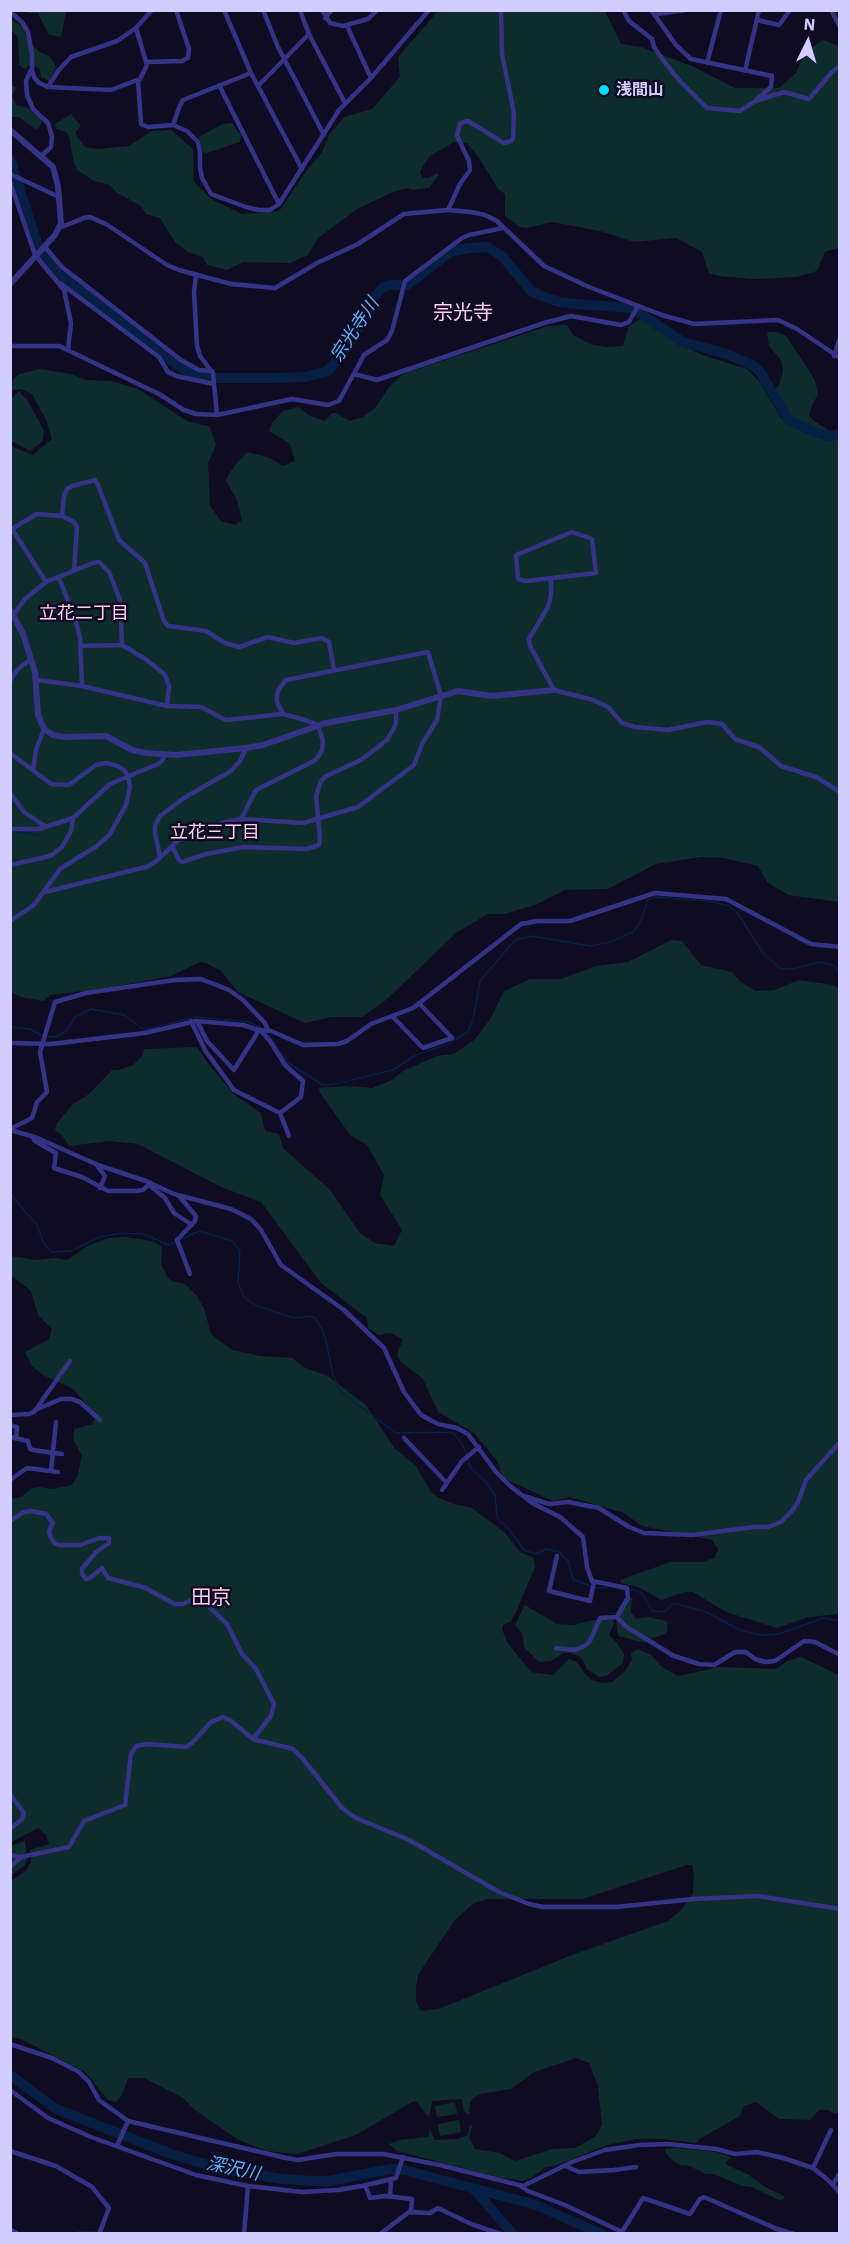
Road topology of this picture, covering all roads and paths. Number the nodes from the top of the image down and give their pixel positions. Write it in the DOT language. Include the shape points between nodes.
graph roads {
  1 [pos="152,10"];
  2 [pos="176,10"];
  3 [pos="224,10"];
  4 [pos="263,10"];
  5 [pos="300,10"];
  6 [pos="322,10"];
  7 [pos="332,10"];
  8 [pos="377,10"];
  9 [pos="429,10"];
  10 [pos="501,10"];
  11 [pos="623,10"];
  12 [pos="651,10"];
  13 [pos="686,10"];
  14 [pos="721,10"];
  15 [pos="759,10"];
  16 [pos="790,10"];
  17 [pos="831,10"];
  18 [pos="10,12"];
  19 [pos="657,14"];
  20 [pos="325,18"];
  21 [pos="757,20"];
  22 [pos="346,26"];
  23 [pos="840,27"];
  24 [pos="136,28"];
  25 [pos="309,34"];
  26 [pos="284,58"];
  27 [pos="146,62"];
  28 [pos="707,63"];
  29 [pos="840,66"];
  30 [pos="32,70"];
  31 [pos="745,71"];
  32 [pos="251,73"];
  33 [pos="371,78"];
  34 [pos="138,80"];
  35 [pos="219,85"];
  36 [pos="258,86"];
  37 [pos="48,87"];
  38 [pos="755,101"];
  39 [pos="345,103"];
  40 [pos="173,125"];
  41 [pos="10,130"];
  42 [pos="324,135"];
  43 [pos="42,155"];
  44 [pos="302,169"];
  45 [pos="10,174"];
  46 [pos="10,182"];
  47 [pos="59,197"];
  48 [pos="279,204"];
  49 [pos="448,210"];
  50 [pos="59,228"];
  51 [pos="503,228"];
  52 [pos="44,248"];
  53 [pos="36,256"];
  54 [pos="196,275"];
  55 [pos="60,283"];
  56 [pos="10,284"];
  57 [pos="636,310"];
  58 [pos="840,338"];
  59 [pos="10,346"];
  60 [pos="68,350"];
  61 [pos="837,357"];
  62 [pos="212,372"];
  63 [pos="354,374"];
  64 [pos="214,383"];
  65 [pos="218,416"];
  66 [pos="62,516"];
  67 [pos="11,530"];
  68 [pos="74,570"];
  69 [pos="59,578"];
  70 [pos="551,578"];
  71 [pos="46,582"];
  72 [pos="12,611"];
  73 [pos="81,645"];
  74 [pos="122,645"];
  75 [pos="31,659"];
  76 [pos="334,670"];
  77 [pos="37,680"];
  78 [pos="10,681"];
  79 [pos="82,686"];
  80 [pos="554,690"];
  81 [pos="441,696"];
  82 [pos="166,706"];
  83 [pos="396,711"];
  84 [pos="283,714"];
  85 [pos="318,725"];
  86 [pos="44,729"];
  87 [pos="246,748"];
  88 [pos="10,753"];
  89 [pos="165,755"];
  90 [pos="33,770"];
  91 [pos="128,776"];
  92 [pos="10,792"];
  93 [pos="840,792"];
  94 [pos="73,818"];
  95 [pos="319,818"];
  96 [pos="241,819"];
  97 [pos="45,826"];
  98 [pos="10,829"];
  99 [pos="172,846"];
  100 [pos="160,858"];
  101 [pos="10,865"];
  102 [pos="45,892"];
  103 [pos="10,921"];
  104 [pos="840,946"];
  105 [pos="419,1003"];
  106 [pos="392,1016"];
  107 [pos="191,1021"];
  108 [pos="197,1021"];
  109 [pos="259,1030"];
  110 [pos="268,1030"];
  111 [pos="44,1042"];
  112 [pos="10,1043"];
  113 [pos="280,1113"];
  114 [pos="10,1129"];
  115 [pos="32,1136"];
  116 [pos="289,1136"];
  117 [pos="96,1164"];
  118 [pos="150,1184"];
  119 [pos="100,1188"];
  120 [pos="179,1196"];
  121 [pos="192,1225"];
  122 [pos="189,1274"];
  123 [pos="70,1361"];
  124 [pos="35,1410"];
  125 [pos="10,1415"];
  126 [pos="100,1420"];
  127 [pos="56,1422"];
  128 [pos="10,1425"];
  129 [pos="13,1438"];
  130 [pos="404,1438"];
  131 [pos="840,1442"];
  132 [pos="479,1447"];
  133 [pos="53,1453"];
  134 [pos="62,1454"];
  135 [pos="51,1471"];
  136 [pos="58,1472"];
  137 [pos="10,1480"];
  138 [pos="447,1483"];
  139 [pos="442,1490"];
  140 [pos="521,1495"];
  141 [pos="10,1521"];
  142 [pos="557,1556"];
  143 [pos="592,1586"];
  144 [pos="618,1617"];
  145 [pos="556,1648"];
  146 [pos="840,1655"];
  147 [pos="252,1739"];
  148 [pos="10,1794"];
  149 [pos="10,1829"];
  150 [pos="10,1855"];
  151 [pos="21,1857"];
  152 [pos="10,1867"];
  153 [pos="840,1909"];
  154 [pos="10,2044"];
  155 [pos="10,2090"];
  156 [pos="127,2123"];
  157 [pos="831,2130"];
  158 [pos="118,2144"];
  159 [pos="10,2151"];
  160 [pos="403,2158"];
  161 [pos="565,2166"];
  162 [pos="636,2166"];
  163 [pos="813,2168"];
  164 [pos="840,2174"];
  165 [pos="391,2180"];
  166 [pos="832,2184"];
  167 [pos="248,2186"];
  168 [pos="365,2186"];
  169 [pos="519,2186"];
  170 [pos="840,2193"];
  171 [pos="390,2196"];
  172 [pos="411,2212"];
  173 [pos="10,2229"];
  174 [pos="18,2234"];
  175 [pos="78,2234"];
  176 [pos="94,2234"];
  177 [pos="99,2234"];
  178 [pos="244,2234"];
  179 [pos="380,2234"];
  180 [pos="501,2234"];
  181 [pos="794,2234"];
  1 -- 24 [label="street"];
  2 -- 27 [label="street" via="189,49 188,58"];
  3 -- 32 [label="street"];
  4 -- 26 [label="street"];
  5 -- 25 [label="street"];
  6 -- 20 [label="street"];
  7 -- 20 [label="street"];
  8 -- 22 [label="street" via="368,19"];
  9 -- 33 [label="street"];
  10 -- 49 [label="street" via="502,54 514,113 513,138 500,142 468,121 460,123 457,136 470,170"];
  11 -- 38 [label="street" via="629,21 652,39 663,60 703,106 740,111"];
  12 -- 19 [label="street"];
  13 -- 19 [label="street"];
  14 -- 28 [label="street"];
  15 -- 21 [label="street"];
  16 -- 21 [label="street" via="779,25"];
  17 -- 23 [label="street"];
  18 -- 30 [label="street" via="28,32"];
  19 -- 28 [label="street" via="686,55"];
  20 -- 22 [label="street" via="334,25"];
  21 -- 31 [label="street"];
  22 -- 33 [label="street"];
  24 -- 27 [label="street"];
  24 -- 37 [label="street" via="117,41 71,57"];
  25 -- 26 [label="street"];
  25 -- 39 [label="street"];
  26 -- 36 [label="street"];
  26 -- 42 [label="street"];
  27 -- 34 [label="street"];
  28 -- 31 [label="street"];
  29 -- 38 [label="street" via="809,99 784,92"];
  30 -- 37 [label="street" via="39,83"];
  30 -- 43 [label="street" via="26,81 27,94 33,109 48,123 52,137 51,147"];
  31 -- 38 [label="street" via="773,77 771,87"];
  32 -- 35 [label="street"];
  32 -- 36 [label="street"];
  33 -- 39 [label="street"];
  34 -- 37 [label="street" via="111,90"];
  34 -- 40 [label="street" via="141,124 147,128"];
  35 -- 40 [label="street" via="183,100"];
  35 -- 48 [label="street"];
  36 -- 44 [label="street"];
  39 -- 42 [label="street"];
  40 -- 48 [label="street" via="198,142 202,178 211,194 258,210 270,210"];
  41 -- 43 [label="street"];
  42 -- 44 [label="street"];
  43 -- 47 [label="street" via="56,172"];
  44 -- 48 [label="street"];
  45 -- 47 [label="street"];
  46 -- 53 [label="street"];
  47 -- 50 [label="street"];
  49 -- 51 [label="street" via="485,215"];
  49 -- 54 [label="street" via="404,214 358,244 275,288 231,284"];
  50 -- 52 [label="street"];
  50 -- 54 [label="street" via="84,218 98,220 167,265"];
  51 -- 57 [label="street" via="544,266"];
  51 -- 63 [label="street" via="462,238 405,281 392,331 387,340 364,355"];
  52 -- 53 [label="street"];
  52 -- 62 [label="street" via="62,267 181,360"];
  53 -- 55 [label="street"];
  53 -- 56 [label="street"];
  54 -- 62 [label="street" via="197,346"];
  55 -- 60 [label="street" via="71,323"];
  55 -- 64 [label="street" via="159,357 168,372"];
  57 -- 61 [label="street" via="694,324 778,320"];
  57 -- 63 [label="street" via="621,325 572,316 376,380"];
  58 -- 61 [label="street"];
  59 -- 60 [label="street" via="50,345"];
  60 -- 65 [label="street" via="184,410"];
  62 -- 64 [label="street"];
  63 -- 65 [label="street" via="339,401 328,405 291,399"];
  64 -- 65 [label="street"];
  66 -- 67 [label="street" via="37,514"];
  66 -- 68 [label="street" via="77,527"];
  66 -- 76 [label="street" via="67,489 95,480 119,540 145,563 168,626 206,631 239,647 268,638 294,643 322,638 329,642"];
  67 -- 71 [label="street"];
  68 -- 69 [label="street"];
  68 -- 74 [label="street" via="99,562 109,572 120,600"];
  69 -- 71 [label="street"];
  69 -- 73 [label="street"];
  70 -- 70 [label="street" via="596,573 592,539 572,532 516,555 518,579"];
  70 -- 80 [label="street" via="548,607 529,639"];
  71 -- 72 [label="street"];
  72 -- 75 [label="street"];
  73 -- 74 [label="street"];
  73 -- 79 [label="street"];
  74 -- 82 [label="street" via="165,675 169,686"];
  75 -- 77 [label="street"];
  75 -- 78 [label="street"];
  76 -- 81 [label="street" via="428,651"];
  76 -- 84 [label="street" via="282,684 277,702"];
  77 -- 79 [label="street"];
  77 -- 86 [label="street" via="38,715"];
  79 -- 82 [label="street"];
  80 -- 81 [label="street" via="492,696 458,691"];
  80 -- 93 [label="street" via="593,700 608,707 622,723 635,727 668,730 707,722 722,724 735,739 759,747 781,766 816,777"];
  81 -- 83 [label="street"];
  81 -- 95 [label="street" via="437,720 410,770 358,807"];
  82 -- 84 [label="street" via="201,707 226,720"];
  83 -- 85 [label="street"];
  83 -- 95 [label="street" via="396,724 387,740 361,760 321,781 316,796"];
  84 -- 85 [label="street"];
  85 -- 87 [label="street"];
  85 -- 96 [label="street" via="322,741 318,757 256,790"];
  86 -- 89 [label="street" via="64,737 106,736 132,750"];
  86 -- 90 [label="street"];
  87 -- 89 [label="street"];
  87 -- 100 [label="street" via="231,771 160,816 155,832"];
  88 -- 90 [label="street"];
  89 -- 91 [label="street" via="161,762"];
  90 -- 91 [label="street" via="51,784 60,785 73,783 96,765 106,763 122,767"];
  91 -- 94 [label="street" via="110,784"];
  91 -- 102 [label="street" via="129,797 113,830 97,846 60,869"];
  92 -- 97 [label="street" via="24,812"];
  94 -- 97 [label="street"];
  94 -- 101 [label="street" via="62,847 52,855"];
  95 -- 96 [label="street" via="295,824"];
  95 -- 99 [label="street" via="320,842 313,848 244,847 182,862"];
  96 -- 99 [label="street" via="193,832"];
  97 -- 98 [label="street"];
  99 -- 100 [label="street"];
  100 -- 102 [label="street" via="135,871"];
  102 -- 103 [label="street" via="29,910"];
  104 -- 105 [label="street" via="811,944 726,899 655,893 570,921 521,924"];
  105 -- 106 [label="street"];
  105 -- 106 [label="street" via="452,1038 423,1048"];
  106 -- 110 [label="street" via="370,1024 338,1044 303,1045"];
  107 -- 108 [label="street"];
  107 -- 111 [label="street" via="145,1033"];
  107 -- 113 [label="street" via="205,1050 234,1090"];
  108 -- 109 [label="street"];
  108 -- 109 [label="street" via="207,1041 234,1070"];
  109 -- 110 [label="street"];
  109 -- 113 [label="street" via="303,1082 301,1097"];
  110 -- 111 [label="street" via="243,1000 229,990 201,979 175,980 86,993 55,1002"];
  111 -- 112 [label="street"];
  111 -- 114 [label="street" via="40,1052 47,1092 37,1102 32,1118"];
  113 -- 116 [label="street"];
  114 -- 115 [label="street"];
  115 -- 117 [label="street"];
  115 -- 119 [label="street" via="56,1153 54,1168"];
  117 -- 118 [label="street"];
  117 -- 119 [label="street" via="105,1176"];
  118 -- 119 [label="street" via="143,1190 122,1192"];
  118 -- 120 [label="street"];
  118 -- 121 [label="street" via="174,1213"];
  120 -- 121 [label="street" via="196,1216"];
  120 -- 132 [label="street" via="231,1209 251,1219 281,1265 344,1310 384,1348 408,1400 421,1415 462,1430"];
  121 -- 122 [label="street" via="178,1242"];
  123 -- 124 [label="street"];
  124 -- 125 [label="street"];
  124 -- 126 [label="street" via="71,1399 81,1402"];
  127 -- 133 [label="street"];
  128 -- 129 [label="street" via="16,1427"];
  129 -- 133 [label="street" via="28,1442 30,1449"];
  130 -- 138 [label="street"];
  131 -- 140 [label="street" via="806,1480 791,1512 768,1527 692,1535 644,1533 599,1508 568,1502 555,1504"];
  132 -- 138 [label="street"];
  132 -- 140 [label="street" via="502,1479"];
  133 -- 134 [label="street"];
  133 -- 135 [label="street"];
  135 -- 136 [label="street"];
  135 -- 137 [label="street" via="27,1468"];
  138 -- 139 [label="street"];
  140 -- 143 [label="street" via="560,1517 583,1537"];
  141 -- 147 [label="street" via="24,1512 46,1514 53,1522 50,1536 59,1545 109,1538 109,1543 82,1569 86,1579 102,1568 108,1578 146,1588 174,1604 201,1599 227,1624 274,1704 271,1716"];
  142 -- 143 [label="street" via="549,1591 590,1601"];
  143 -- 144 [label="street" via="628,1589 628,1598"];
  144 -- 145 [label="street" via="600,1618 585,1646 574,1650"];
  144 -- 146 [label="street" via="625,1626 674,1656 699,1664 714,1665 735,1652 746,1652 765,1662 775,1661 804,1641 815,1642"];
  147 -- 151 [label="street" via="223,1717 211,1722 186,1747 136,1746 131,1754 125,1805 84,1821 69,1846"];
  147 -- 153 [label="street" via="293,1749 342,1808 356,1818 409,1840 499,1892 529,1904 616,1907 758,1896"];
  148 -- 149 [label="street" via="24,1813"];
  150 -- 151 [label="street"];
  151 -- 152 [label="street"];
  154 -- 156 [label="street" via="80,2072 99,2100"];
  155 -- 158 [label="street" via="48,2118"];
  156 -- 158 [label="street"];
  156 -- 160 [label="street" via="298,2160 368,2153"];
  157 -- 163 [label="street"];
  158 -- 167 [label="street" via="207,2179"];
  159 -- 177 [label="street" via="56,2166 92,2187 109,2208"];
  160 -- 165 [label="street" via="398,2176"];
  160 -- 169 [label="street"];
  161 -- 162 [label="street" via="579,2172"];
  161 -- 163 [label="street" via="605,2150 655,2144 735,2154 757,2152"];
  161 -- 169 [label="street"];
  163 -- 166 [label="street"];
  164 -- 166 [label="street"];
  165 -- 168 [label="street"];
  165 -- 171 [label="street"];
  166 -- 170 [label="street"];
  167 -- 168 [label="street" via="312,2192"];
  167 -- 178 [label="street"];
  168 -- 171 [label="street" via="370,2198"];
  169 -- 181 [label="street" via="622,2232 643,2198 690,2214 704,2197"];
  171 -- 172 [label="street" via="412,2199"];
  172 -- 179 [label="street"];
  172 -- 180 [label="street" via="430,2213 438,2208"];
  173 -- 174 [label="street"];
  175 -- 176 [label="street"];
}
